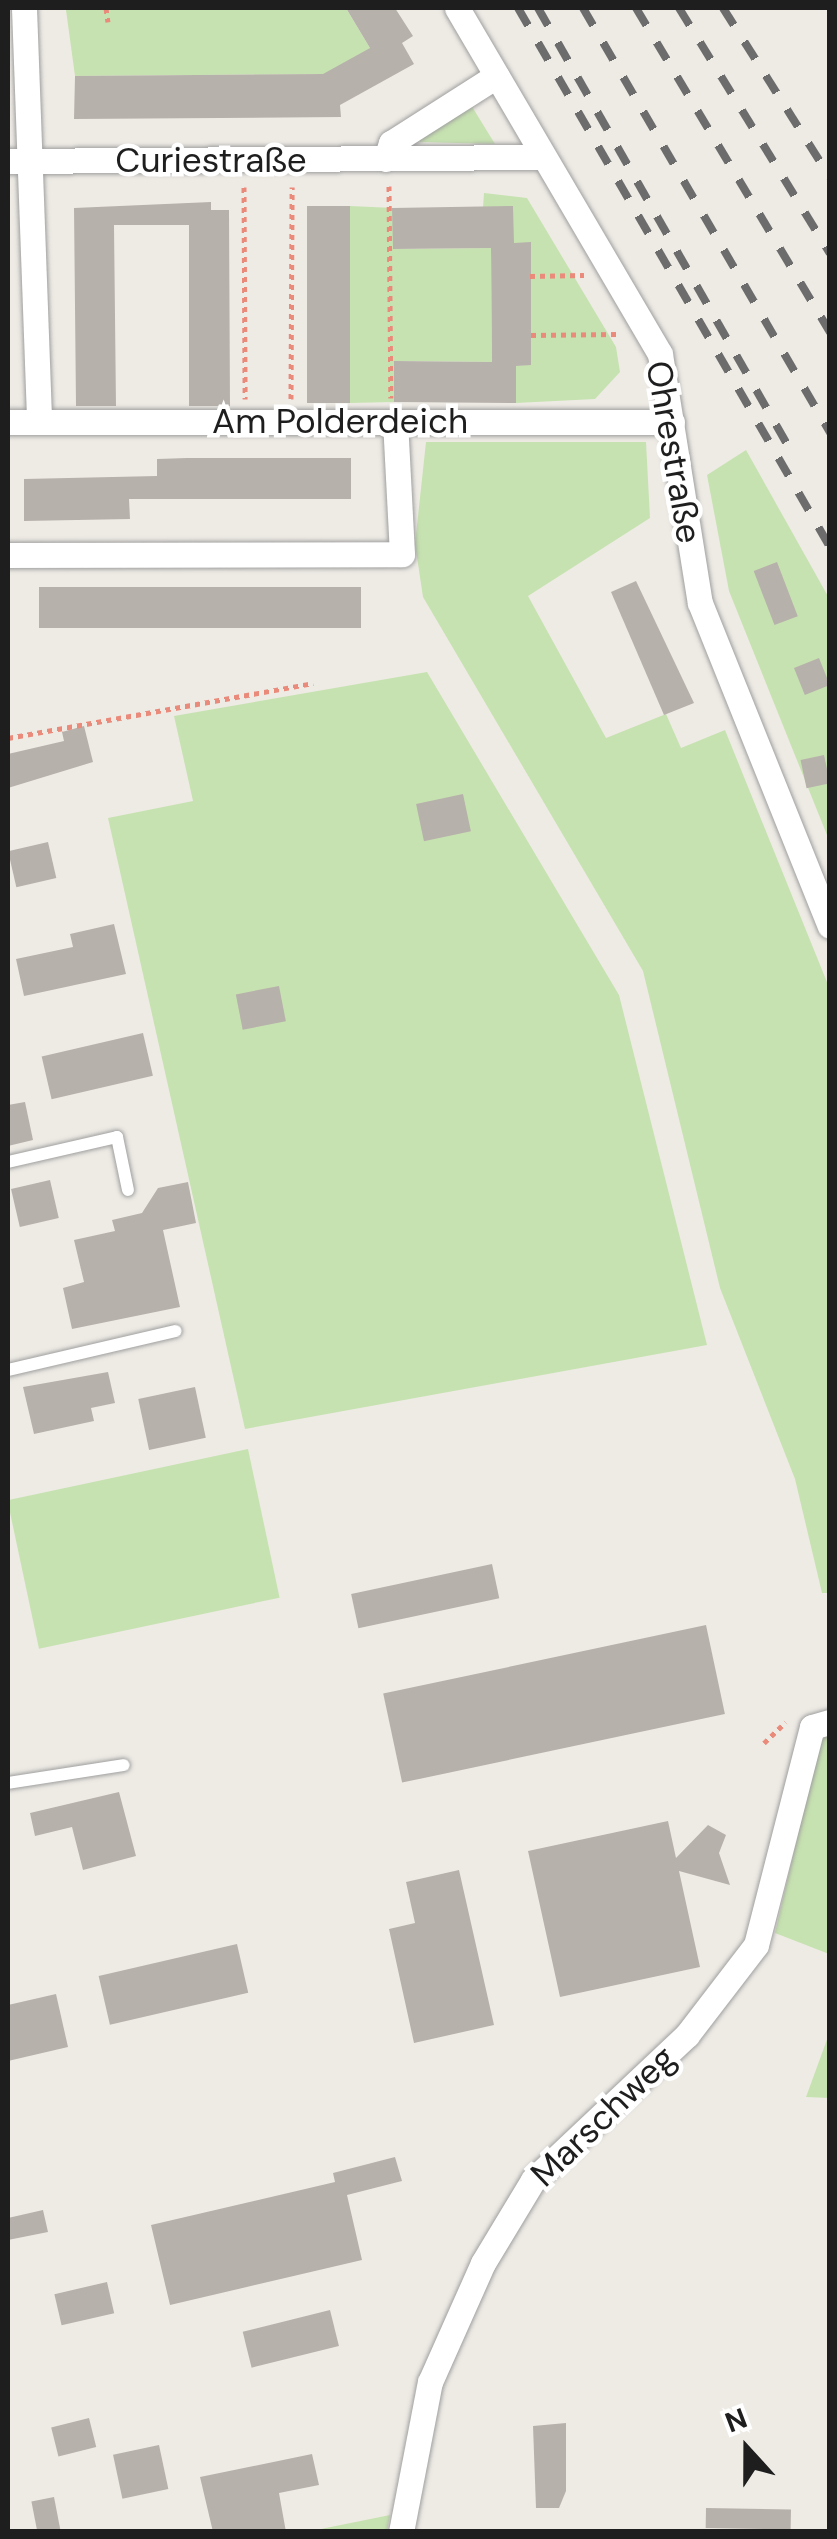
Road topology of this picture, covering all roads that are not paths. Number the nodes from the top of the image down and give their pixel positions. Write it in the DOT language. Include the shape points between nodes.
graph roads {
  1 [pos="24,8"];
  2 [pos="457,8"];
  3 [pos="496,76"];
  4 [pos="543,157"];
  5 [pos="386,159"];
  6 [pos="36,160"];
  7 [pos="8,161"];
  8 [pos="39,421"];
  9 [pos="393,421"];
  10 [pos="8,422"];
  11 [pos="672,422"];
  12 [pos="8,555"];
  13 [pos="830,926"];
  14 [pos="8,1162"];
  15 [pos="128,1190"];
  16 [pos="176,1331"];
  17 [pos="8,1370"];
  18 [pos="830,1722"];
  19 [pos="124,1765"];
  20 [pos="8,1784"];
  21 [pos="400,2532"];
  1 -- 6 [label="street"];
  2 -- 3 [label="street, Ohrestraße"];
  3 -- 4 [label="street, Ohrestraße"];
  3 -- 5 [label="street" via="391,142"];
  4 -- 5 [label="street, Curiestraße"];
  4 -- 11 [label="street, Ohrestraße" via="654,342"];
  5 -- 6 [label="street, Curiestraße"];
  6 -- 7 [label="street, Curiestraße"];
  6 -- 8 [label="street"];
  8 -- 9 [label="street, Am Polderdeich"];
  8 -- 10 [label="street, Am Polderdeich"];
  9 -- 11 [label="street, Am Polderdeich"];
  9 -- 12 [label="street" via="402,554"];
  11 -- 13 [label="street, Ohrestraße" via="700,602"];
  14 -- 15 [label="lane" via="118,1137"];
  16 -- 17 [label="lane"];
  18 -- 21 [label="street, Marschweg" via="812,1727 756,1945 687,2036 533,2180 483,2262 430,2382"];
  19 -- 20 [label="lane"];
}
